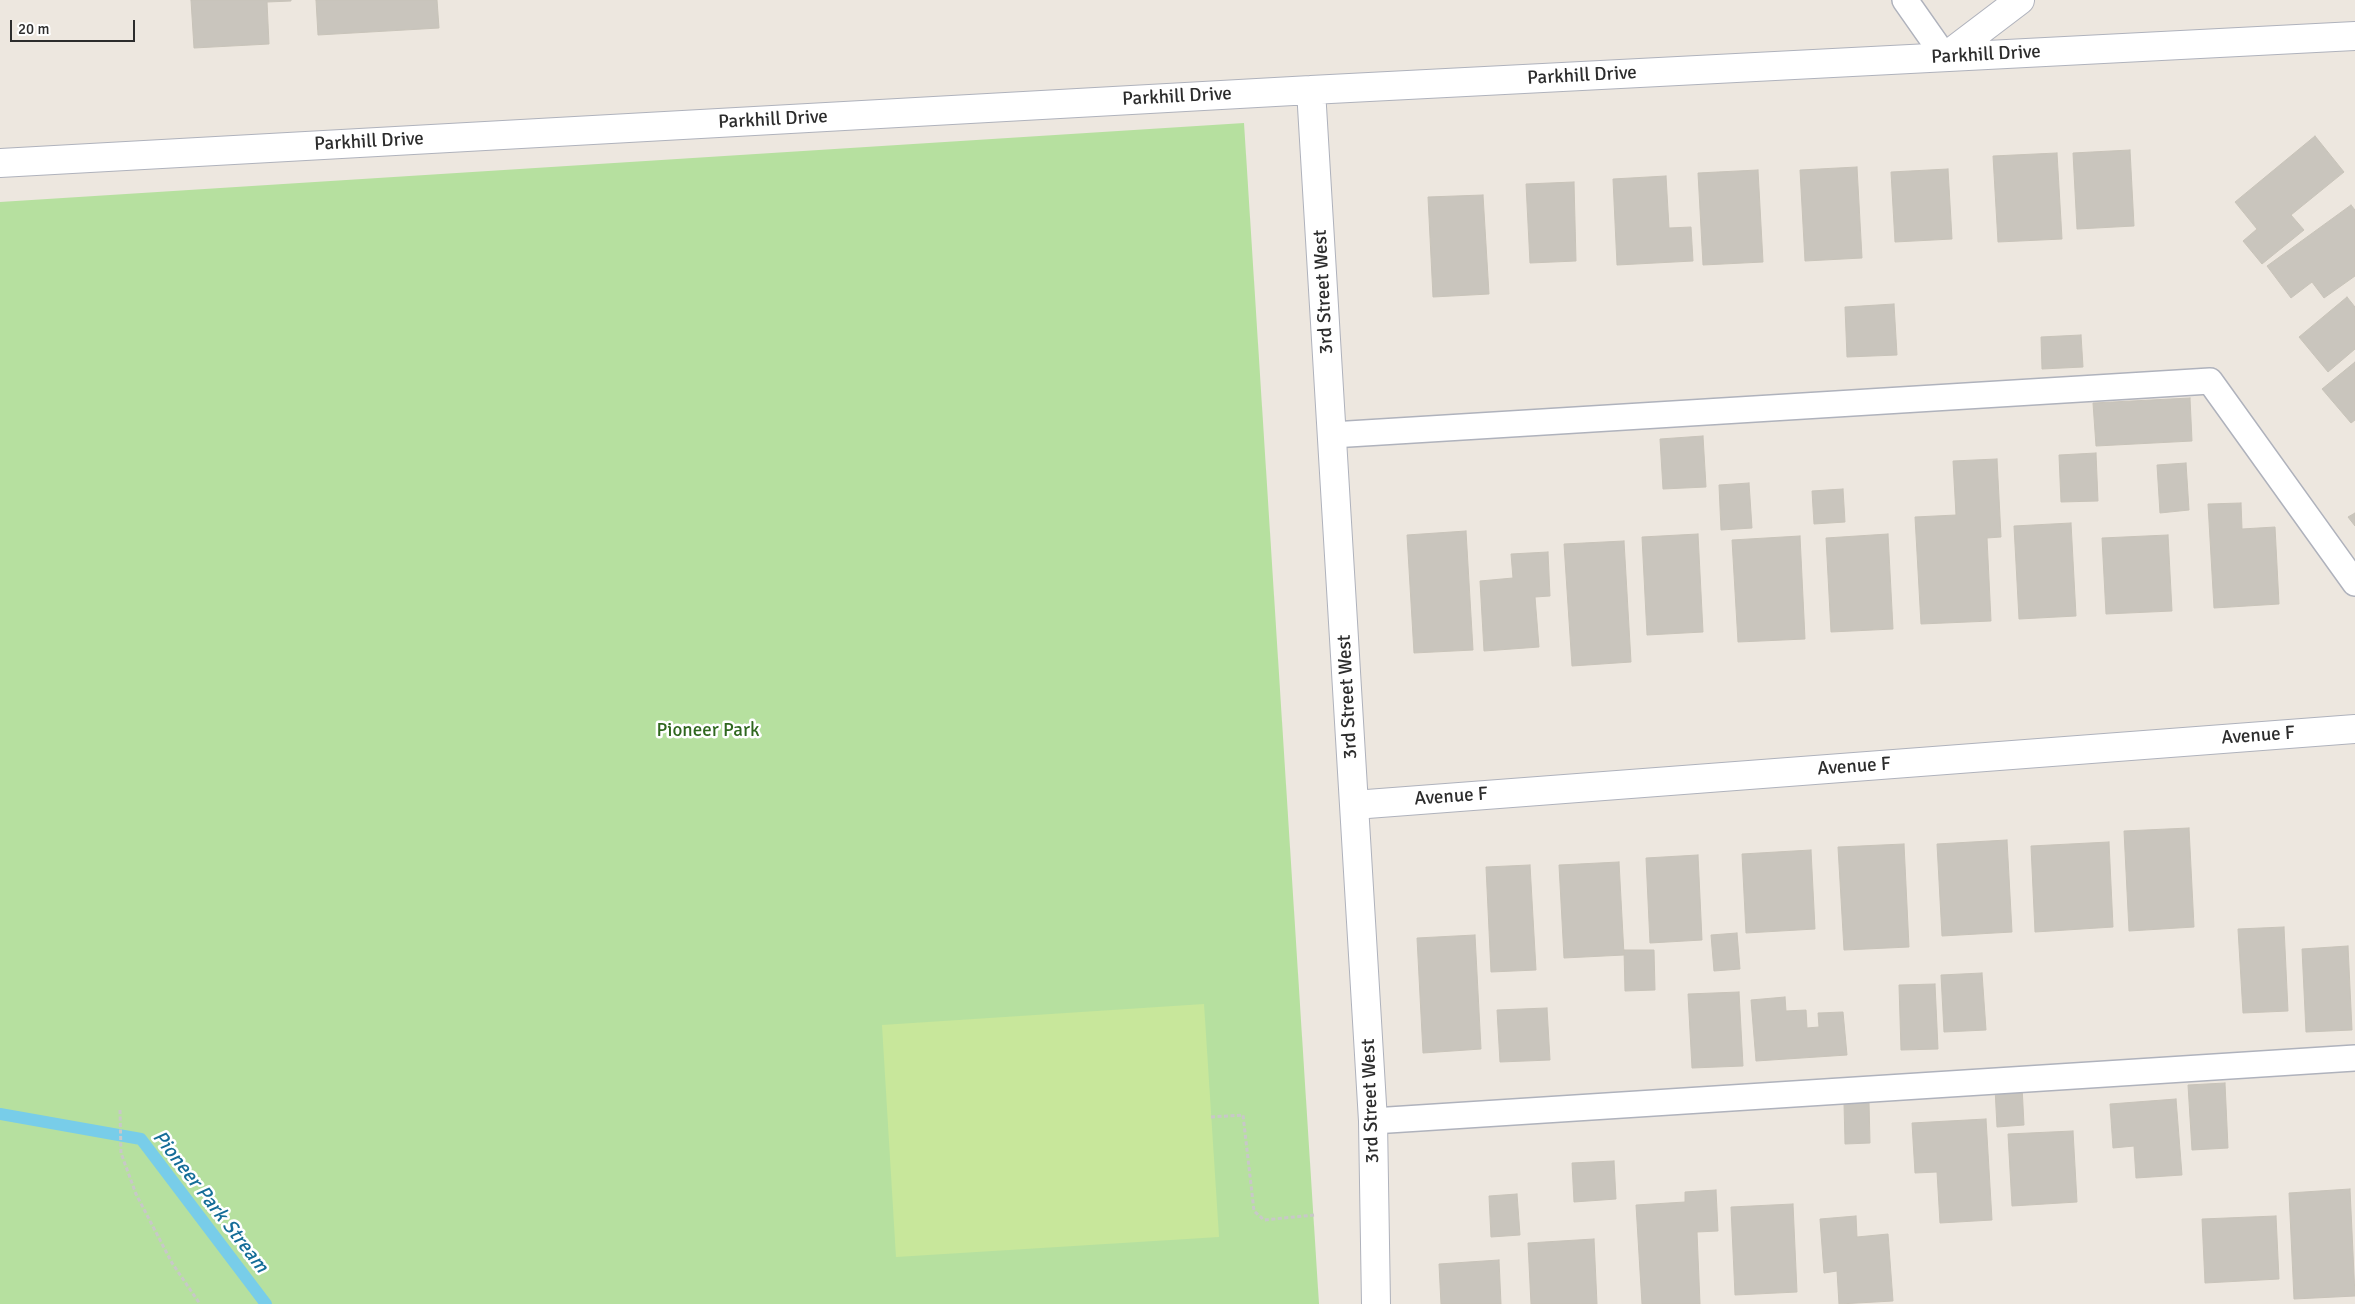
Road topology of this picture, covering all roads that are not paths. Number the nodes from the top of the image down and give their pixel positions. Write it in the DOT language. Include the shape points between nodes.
graph roads {
  1 [pos="1905,0"];
  2 [pos="2020,0"];
  3 [pos="2355,36"];
  4 [pos="1945,57"];
  5 [pos="1311,90"];
  6 [pos="0,163"];
  7 [pos="1332,435"];
  8 [pos="2355,583"];
  9 [pos="2355,729"];
  10 [pos="1354,805"];
  11 [pos="2355,1058"];
  12 [pos="1373,1121"];
  13 [pos="1376,1304"];
  1 -- 4 [label="lane"];
  2 -- 4 [label="street"];
  3 -- 4 [label="street, Parkhill Drive"];
  4 -- 5 [label="street, Parkhill Drive"];
  5 -- 6 [label="street, Parkhill Drive"];
  5 -- 7 [label="street, 3rd Street West"];
  7 -- 8 [label="lane" via="2210,381"];
  7 -- 10 [label="street, 3rd Street West"];
  9 -- 10 [label="street, Avenue F"];
  10 -- 12 [label="street, 3rd Street West"];
  11 -- 12 [label="lane"];
  12 -- 13 [label="street, 3rd Street West"];
}
